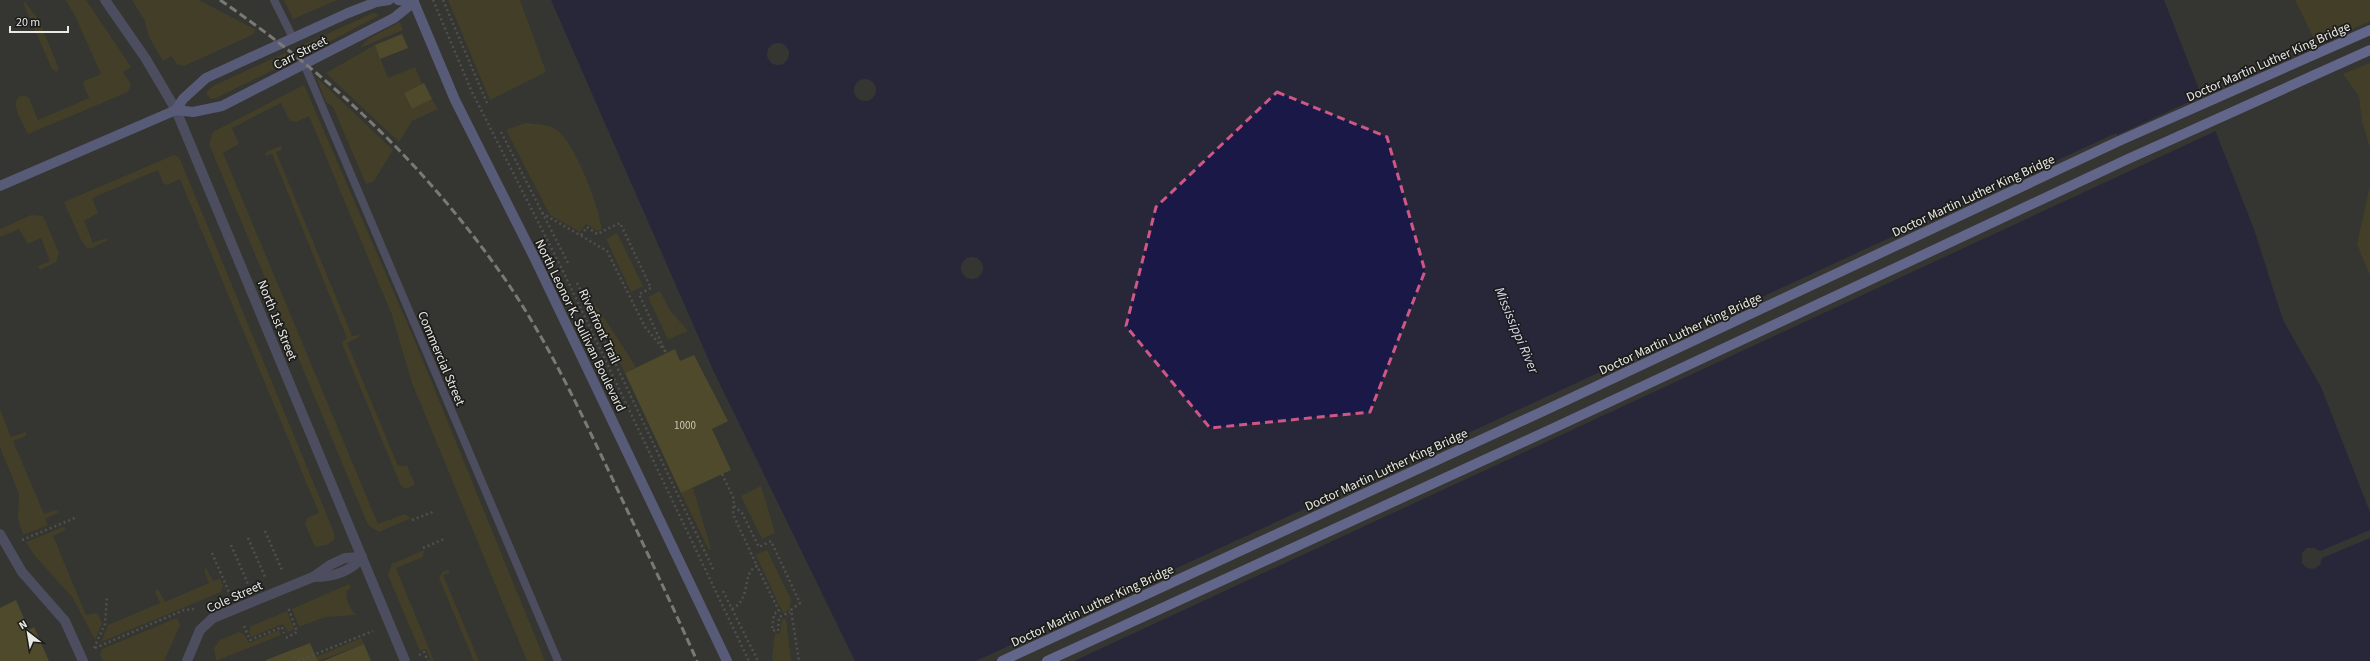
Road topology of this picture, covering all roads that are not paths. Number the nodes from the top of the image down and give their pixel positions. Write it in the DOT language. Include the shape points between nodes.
graph roads {
  1 [pos="105,0"];
  2 [pos="274,0"];
  3 [pos="389,0"];
  4 [pos="398,0"];
  5 [pos="414,1"];
  6 [pos="2370,30"];
  7 [pos="293,38"];
  8 [pos="2370,50"];
  9 [pos="304,64"];
  10 [pos="176,110"];
  11 [pos="0,186"];
  12 [pos="0,534"];
  13 [pos="362,557"];
  14 [pos="83,661"];
  15 [pos="187,661"];
  16 [pos="405,661"];
  17 [pos="558,661"];
  18 [pos="727,661"];
  19 [pos="1002,661"];
  20 [pos="1047,661"];
  1 -- 10 [label="street, North 1st Street" via="153,70"];
  2 -- 7 [label="lane"];
  3 -- 7 [label="street, Carr Street" via="369,5"];
  4 -- 5 [label="street"];
  5 -- 9 [label="street, Carr Street" via="394,18"];
  5 -- 18 [label="street, North Leonor K. Sullivan Boulevard" via="455,100 535,259"];
  6 -- 19 [label="main road, Doctor Martin Luther King Bridge" via="2112,144 1550,408"];
  7 -- 10 [label="street, Carr Street" via="206,78 183,99"];
  8 -- 20 [label="main road" via="2135,156"];
  9 -- 10 [label="street, Carr Street" via="222,106 193,112"];
  9 -- 17 [label="lane, Commercial Street"];
  10 -- 11 [label="street, Carr Street"];
  10 -- 13 [label="street, North 1st Street"];
  12 -- 14 [label="street" via="22,572 65,621"];
  13 -- 15 [label="street, Cole Street" via="356,564 340,573 326,577 314,576 213,618 200,630"];
  13 -- 16 [label="street, North 1st Street"];
}
